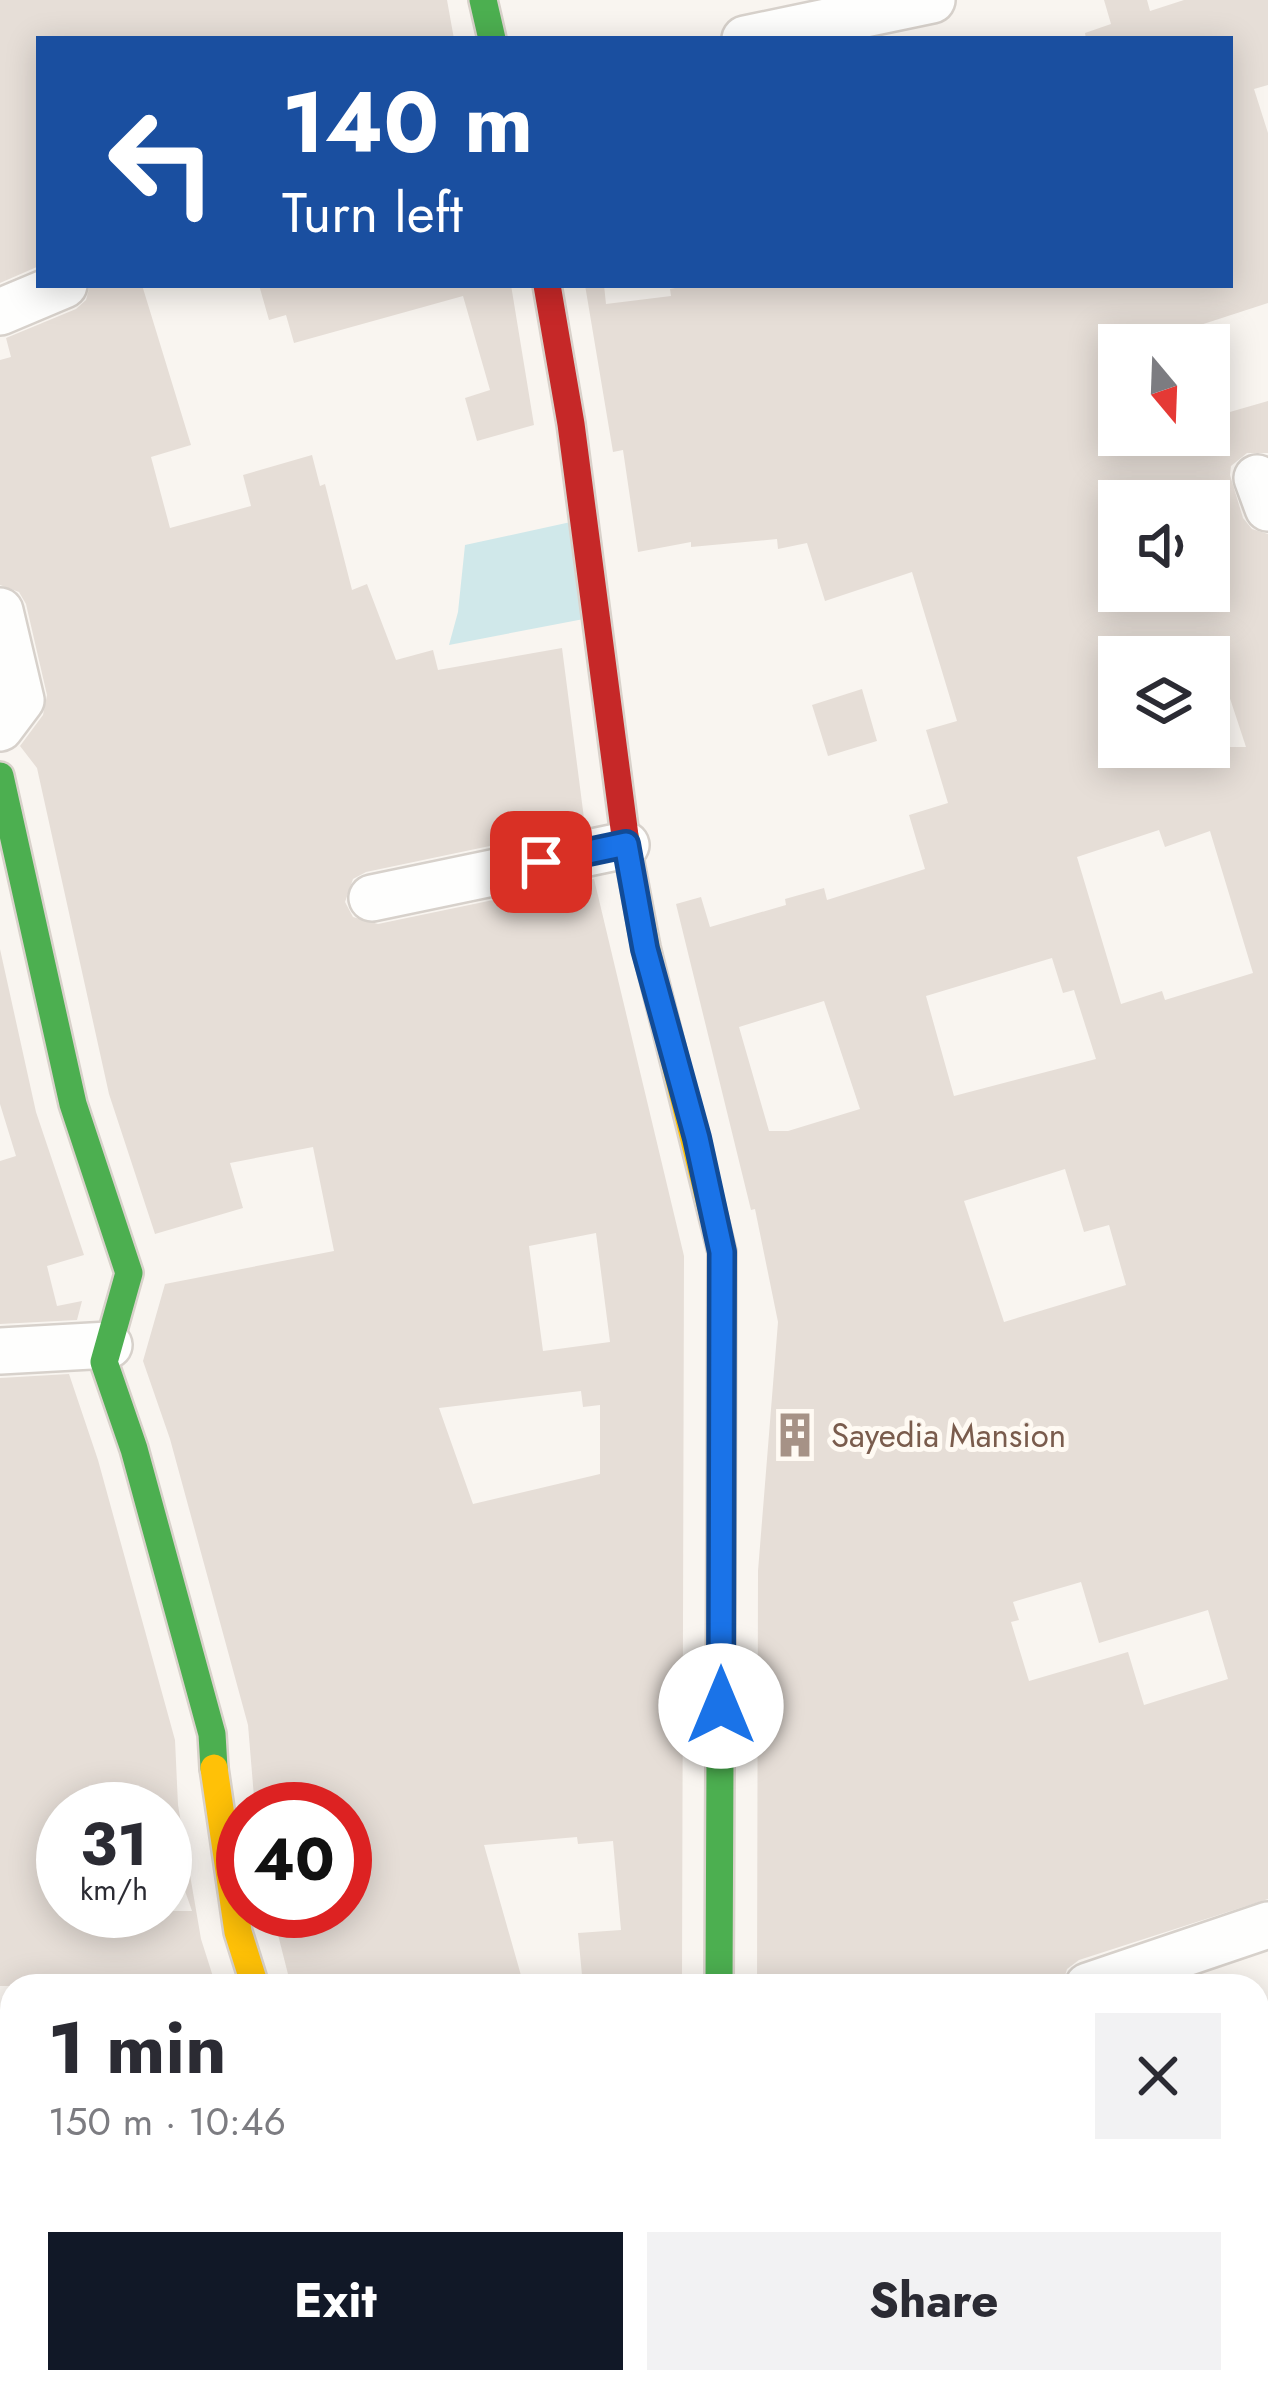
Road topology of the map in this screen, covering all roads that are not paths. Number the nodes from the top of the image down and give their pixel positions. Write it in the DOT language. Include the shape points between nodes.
graph roads {
  1 [pos="483,0"];
  2 [pos="932,0"];
  3 [pos="491,36"];
  4 [pos="759,36"];
  5 [pos="57,288"];
  6 [pos="548,288"];
  7 [pos="0,312"];
  8 [pos="0,610"];
  9 [pos="0,728"];
  10 [pos="0,776"];
  11 [pos="626,844"];
  12 [pos="372,898"];
  13 [pos="109,1345"];
  14 [pos="0,1351"];
  15 [pos="1268,1925"];
  16 [pos="251,1974"];
  17 [pos="719,1974"];
  18 [pos="1123,1974"];
  1 -- 3 [label="street"];
  2 -- 4 [label="street"];
  5 -- 7 [label="street"];
  6 -- 11 [label="street" via="570,394"];
  8 -- 9 [label="street" via="21,700"];
  10 -- 13 [label="street" via="73,1104 129,1273"];
  11 -- 12 [label="street"];
  11 -- 17 [label="street" via="722,1252"];
  13 -- 14 [label="street"];
  13 -- 16 [label="street" via="104,1362 212,1734 219,1821"];
  15 -- 18 [label="street"];
}
